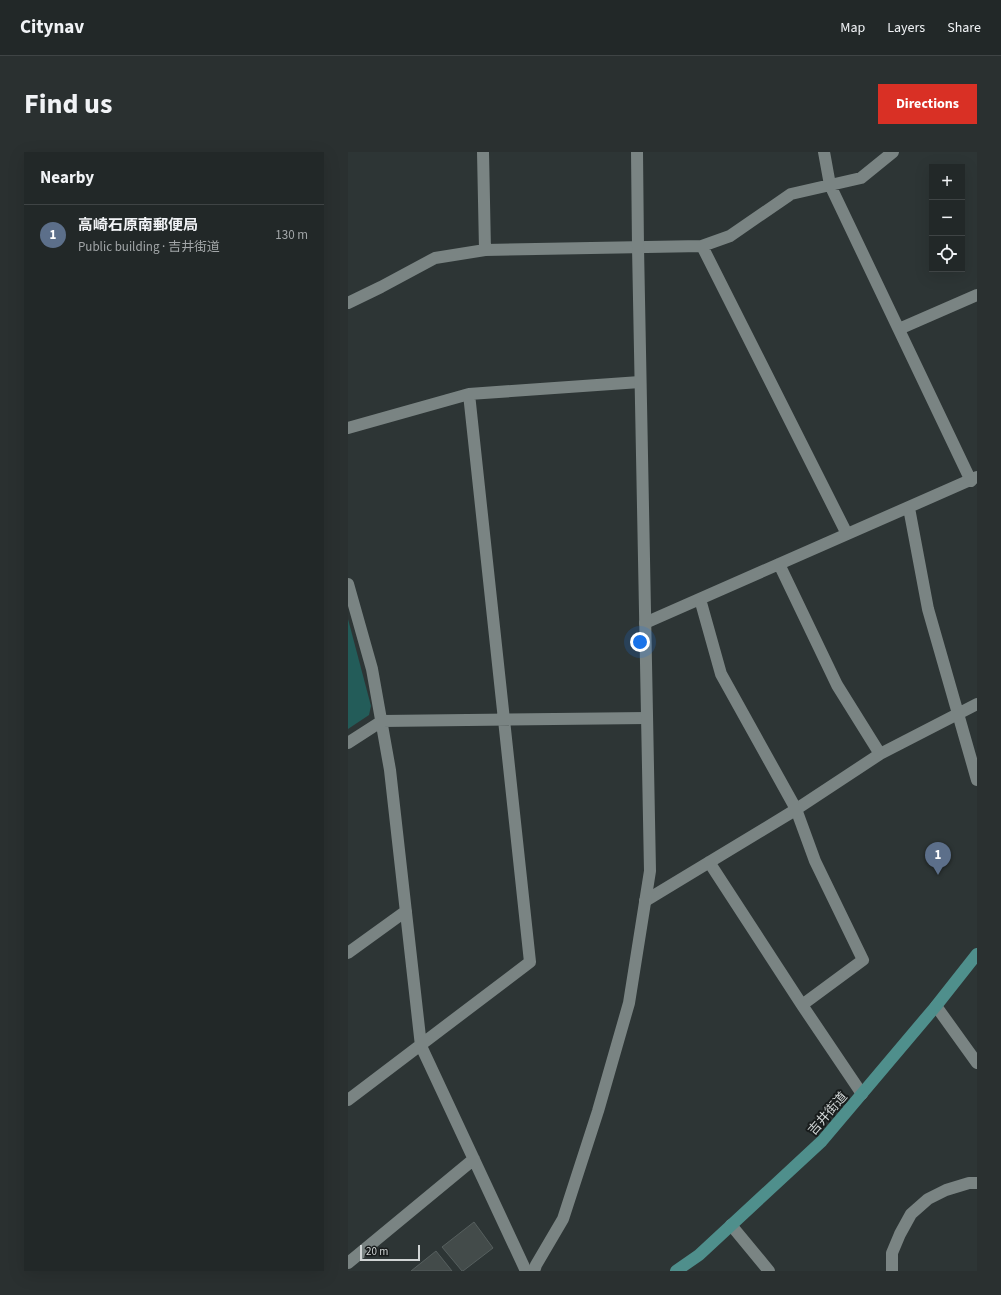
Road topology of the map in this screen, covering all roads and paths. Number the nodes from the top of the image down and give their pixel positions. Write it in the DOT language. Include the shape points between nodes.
graph roads {
  1 [pos="483,152"];
  2 [pos="638,152"];
  3 [pos="824,152"];
  4 [pos="893,152"];
  5 [pos="830,185"];
  6 [pos="702,246"];
  7 [pos="638,247"];
  8 [pos="485,250"];
  9 [pos="977,296"];
  10 [pos="348,303"];
  11 [pos="899,329"];
  12 [pos="640,382"];
  13 [pos="470,394"];
  14 [pos="348,428"];
  15 [pos="974,479"];
  16 [pos="908,508"];
  17 [pos="848,534"];
  18 [pos="779,564"];
  19 [pos="348,584"];
  20 [pos="700,599"];
  21 [pos="645,623"];
  22 [pos="977,704"];
  23 [pos="957,713"];
  24 [pos="647,718"];
  25 [pos="504,720"];
  26 [pos="382,721"];
  27 [pos="348,743"];
  28 [pos="880,754"];
  29 [pos="977,780"];
  30 [pos="796,810"];
  31 [pos="709,862"];
  32 [pos="645,901"];
  33 [pos="406,911"];
  34 [pos="348,954"];
  35 [pos="977,954"];
  36 [pos="802,1005"];
  37 [pos="936,1006"];
  38 [pos="421,1046"];
  39 [pos="977,1063"];
  40 [pos="862,1094"];
  41 [pos="348,1100"];
  42 [pos="474,1159"];
  43 [pos="977,1183"];
  44 [pos="731,1225"];
  45 [pos="348,1263"];
  46 [pos="532,1269"];
  47 [pos="676,1271"];
  48 [pos="769,1271"];
  49 [pos="892,1271"];
  1 -- 8 [label="street"];
  2 -- 7 [label="street"];
  3 -- 5 [label="street"];
  4 -- 5 [label="street" via="861,178"];
  5 -- 6 [label="street" via="791,194 730,236"];
  5 -- 11 [label="street"];
  6 -- 7 [label="street"];
  6 -- 17 [label="street"];
  7 -- 8 [label="street"];
  7 -- 12 [label="street"];
  8 -- 10 [label="street" via="435,258"];
  9 -- 11 [label="street"];
  11 -- 15 [label="street"];
  12 -- 13 [label="street"];
  12 -- 21 [label="street"];
  13 -- 14 [label="street"];
  13 -- 25 [label="street"];
  15 -- 16 [label="street"];
  16 -- 17 [label="street"];
  16 -- 23 [label="street" via="928,609"];
  17 -- 18 [label="street"];
  18 -- 20 [label="street"];
  18 -- 28 [label="street" via="837,686"];
  19 -- 26 [label="street" via="372,668"];
  20 -- 21 [label="street"];
  20 -- 30 [label="street" via="721,674"];
  21 -- 24 [label="street"];
  22 -- 23 [label="street"];
  23 -- 28 [label="street"];
  23 -- 29 [label="street"];
  24 -- 25 [label="street"];
  24 -- 32 [label="street" via="650,871"];
  25 -- 26 [label="street"];
  25 -- 38 [label="street" via="530,962"];
  26 -- 27 [label="street"];
  26 -- 33 [label="street"];
  28 -- 30 [label="street"];
  30 -- 31 [label="street"];
  30 -- 36 [label="street" via="815,861 863,960"];
  31 -- 32 [label="street"];
  31 -- 36 [label="street"];
  32 -- 46 [label="street" via="629,1003 598,1111 563,1219"];
  33 -- 34 [label="street"];
  33 -- 38 [label="street"];
  35 -- 37 [label="main road, 吉井街道"];
  36 -- 40 [label="street"];
  37 -- 39 [label="street"];
  37 -- 40 [label="main road, 吉井街道"];
  38 -- 41 [label="street"];
  38 -- 42 [label="street"];
  40 -- 44 [label="main road, 吉井街道" via="822,1141"];
  42 -- 45 [label="street"];
  42 -- 46 [label="street"];
  43 -- 49 [label="street" via="946,1190 928,1199 912,1214 892,1252"];
  44 -- 47 [label="main road, 吉井街道" via="699,1255"];
  44 -- 48 [label="street"];
}
